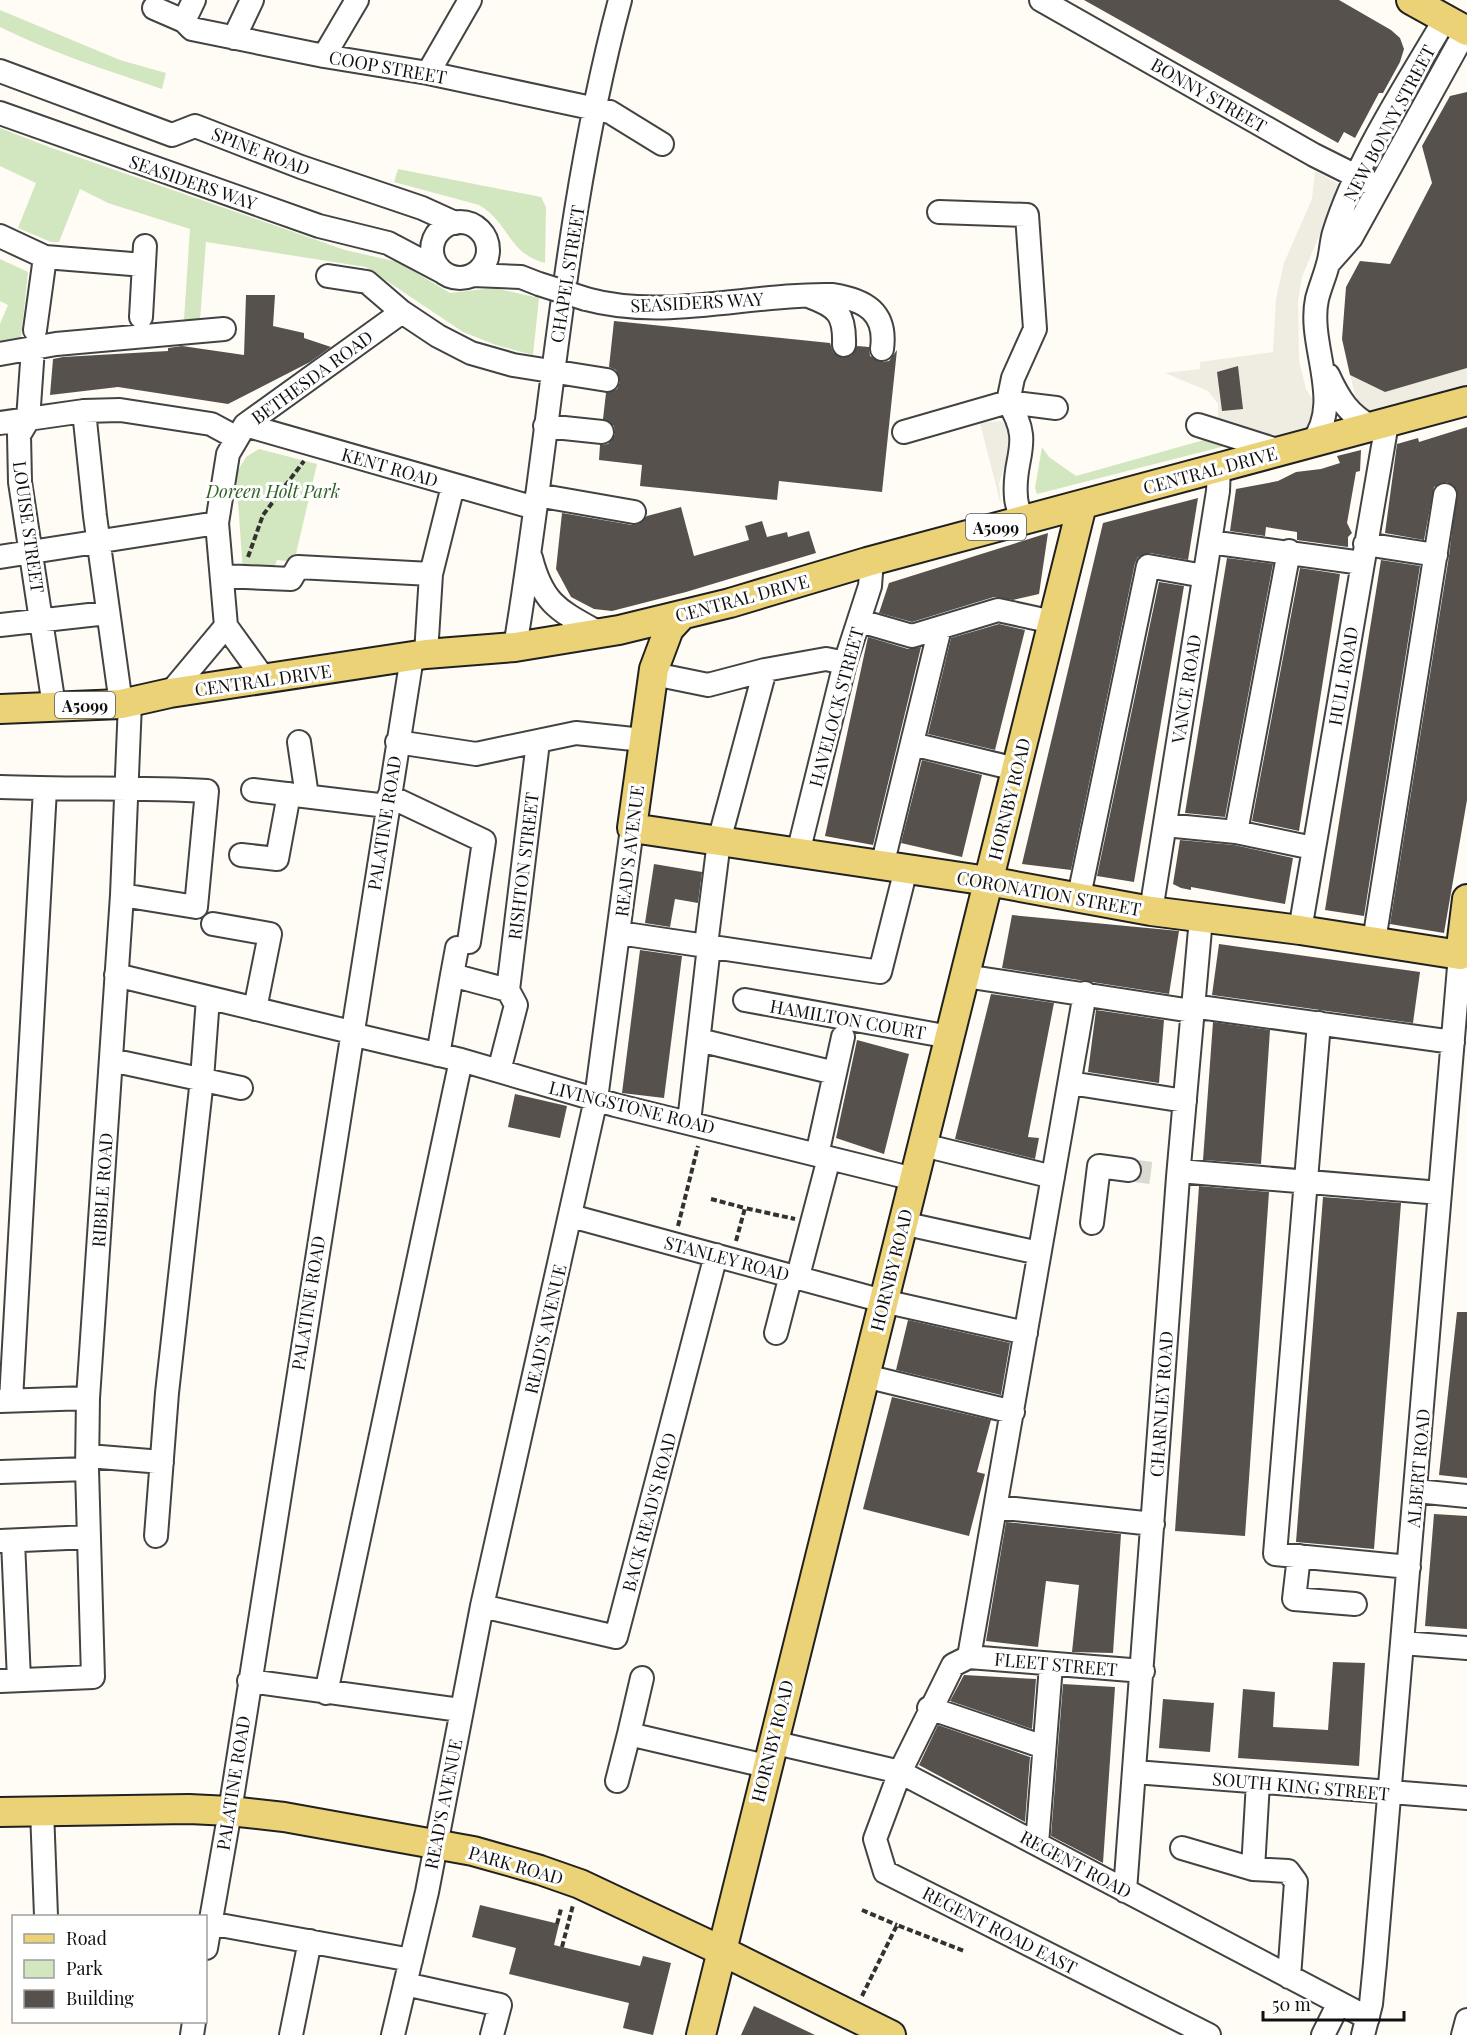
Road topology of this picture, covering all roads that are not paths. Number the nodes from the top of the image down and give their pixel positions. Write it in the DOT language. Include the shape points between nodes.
graph roads {
  1 [pos="194,0"];
  2 [pos="252,0"];
  3 [pos="357,0"];
  4 [pos="470,0"];
  5 [pos="620,0"];
  6 [pos="1041,0"];
  7 [pos="1411,0"];
  8 [pos="154,8"];
  9 [pos="184,21"];
  10 [pos="1459,27"];
  11 [pos="234,38"];
  12 [pos="324,56"];
  13 [pos="0,70"];
  14 [pos="428,73"];
  15 [pos="596,109"];
  16 [pos="0,113"];
  17 [pos="662,144"];
  18 [pos="1357,177"];
  19 [pos="1378,187"];
  20 [pos="939,212"];
  21 [pos="446,229"];
  22 [pos="0,236"];
  23 [pos="388,243"];
  24 [pos="487,246"];
  25 [pos="45,256"];
  26 [pos="1328,264"];
  27 [pos="441,271"];
  28 [pos="473,275"];
  29 [pos="328,276"];
  30 [pos="530,280"];
  31 [pos="806,296"];
  32 [pos="402,312"];
  33 [pos="141,317"];
  34 [pos="224,329"];
  35 [pos="34,339"];
  36 [pos="844,345"];
  37 [pos="882,349"];
  38 [pos="0,354"];
  39 [pos="1320,357"];
  40 [pos="552,373"];
  41 [pos="607,380"];
  42 [pos="1467,401"];
  43 [pos="1008,402"];
  44 [pos="1056,408"];
  45 [pos="84,411"];
  46 [pos="28,420"];
  47 [pos="0,423"];
  48 [pos="1198,425"];
  49 [pos="1380,425"];
  50 [pos="545,426"];
  51 [pos="241,431"];
  52 [pos="602,432"];
  53 [pos="904,432"];
  54 [pos="1311,444"];
  55 [pos="1280,451"];
  56 [pos="1218,467"];
  57 [pos="10,483"];
  58 [pos="453,486"];
  59 [pos="1445,495"];
  60 [pos="536,501"];
  61 [pos="1082,505"];
  62 [pos="634,512"];
  63 [pos="1022,520"];
  64 [pos="217,523"];
  65 [pos="99,542"];
  66 [pos="1210,542"];
  67 [pos="530,550"];
  68 [pos="33,552"];
  69 [pos="1289,552"];
  70 [pos="1364,554"];
  71 [pos="1436,555"];
  72 [pos="0,556"];
  73 [pos="867,562"];
  74 [pos="431,574"];
  75 [pos="223,576"];
  76 [pos="1204,576"];
  77 [pos="107,613"];
  78 [pos="682,615"];
  79 [pos="42,620"];
  80 [pos="860,621"];
  81 [pos="1053,622"];
  82 [pos="0,625"];
  83 [pos="226,626"];
  84 [pos="940,628"];
  85 [pos="610,632"];
  86 [pos="515,647"];
  87 [pos="419,656"];
  88 [pos="845,663"];
  89 [pos="765,670"];
  90 [pos="654,672"];
  91 [pos="265,680"];
  92 [pos="170,693"];
  93 [pos="125,704"];
  94 [pos="54,706"];
  95 [pos="0,710"];
  96 [pos="643,740"];
  97 [pos="299,742"];
  98 [pos="397,742"];
  99 [pos="538,742"];
  100 [pos="912,744"];
  101 [pos="1016,769"];
  102 [pos="0,787"];
  103 [pos="126,787"];
  104 [pos="45,789"];
  105 [pos="253,790"];
  106 [pos="298,795"];
  107 [pos="388,801"];
  108 [pos="1165,825"];
  109 [pos="632,828"];
  110 [pos="1236,832"];
  111 [pos="719,841"];
  112 [pos="1313,848"];
  113 [pos="798,853"];
  114 [pos="241,855"];
  115 [pos="894,868"];
  116 [pos="988,881"];
  117 [pos="122,896"];
  118 [pos="1079,896"];
  119 [pos="1467,899"];
  120 [pos="1151,911"];
  121 [pos="1202,918"];
  122 [pos="213,924"];
  123 [pos="1300,930"];
  124 [pos="618,933"];
  125 [pos="1374,941"];
  126 [pos="708,945"];
  127 [pos="1464,956"];
  128 [pos="116,975"];
  129 [pos="452,975"];
  130 [pos="965,976"];
  131 [pos="508,990"];
  132 [pos="1086,993"];
  133 [pos="208,998"];
  134 [pos="745,1000"];
  135 [pos="1192,1009"];
  136 [pos="255,1010"];
  137 [pos="1319,1023"];
  138 [pos="351,1033"];
  139 [pos="843,1037"];
  140 [pos="950,1037"];
  141 [pos="699,1040"];
  142 [pos="1457,1048"];
  143 [pos="438,1055"];
  144 [pos="111,1060"];
  145 [pos="461,1060"];
  146 [pos="499,1071"];
  147 [pos="835,1073"];
  148 [pos="202,1078"];
  149 [pos="1070,1083"];
  150 [pos="241,1088"];
  151 [pos="596,1099"];
  152 [pos="1185,1101"];
  153 [pos="696,1123"];
  154 [pos="923,1145"];
  155 [pos="823,1156"];
  156 [pos="1128,1170"];
  157 [pos="1172,1174"];
  158 [pos="1053,1177"];
  159 [pos="914,1179"];
  160 [pos="1306,1183"];
  161 [pos="1440,1194"];
  162 [pos="571,1216"];
  163 [pos="902,1222"];
  164 [pos="1092,1223"];
  165 [pos="1039,1253"];
  166 [pos="724,1257"];
  167 [pos="795,1276"];
  168 [pos="883,1301"];
  169 [pos="776,1333"];
  170 [pos="1026,1334"];
  171 [pos="865,1376"];
  172 [pos="88,1398"];
  173 [pos="6,1400"];
  174 [pos="1013,1412"];
  175 [pos="88,1462"];
  176 [pos="162,1462"];
  177 [pos="0,1473"];
  178 [pos="1416,1491"];
  179 [pos="1467,1496"];
  180 [pos="996,1507"];
  181 [pos="1153,1524"];
  182 [pos="156,1536"];
  183 [pos="89,1537"];
  184 [pos="7,1541"];
  185 [pos="1299,1556"];
  186 [pos="1409,1567"];
  187 [pos="8,1601"];
  188 [pos="1355,1604"];
  189 [pos="482,1606"];
  190 [pos="1402,1643"];
  191 [pos="1467,1648"];
  192 [pos="969,1657"];
  193 [pos="1051,1665"];
  194 [pos="1143,1671"];
  195 [pos="642,1678"];
  196 [pos="10,1681"];
  197 [pos="249,1681"];
  198 [pos="326,1693"];
  199 [pos="929,1708"];
  200 [pos="460,1710"];
  201 [pos="629,1734"];
  202 [pos="1044,1747"];
  203 [pos="769,1754"];
  204 [pos="900,1772"];
  205 [pos="1135,1772"];
  206 [pos="617,1781"];
  207 [pos="1258,1782"];
  208 [pos="1389,1794"];
  209 [pos="1467,1798"];
  210 [pos="42,1810"];
  211 [pos="230,1811"];
  212 [pos="0,1812"];
  213 [pos="436,1844"];
  214 [pos="1037,1844"];
  215 [pos="1182,1848"];
  216 [pos="1253,1869"];
  217 [pos="1125,1891"];
  218 [pos="46,1915"];
  219 [pos="209,1923"];
  220 [pos="207,1940"];
  221 [pos="310,1941"];
  222 [pos="720,1950"];
  223 [pos="411,1960"];
  224 [pos="1289,1977"];
  225 [pos="405,1984"];
  226 [pos="1339,2003"];
  227 [pos="1467,2020"];
  228 [pos="1365,2026"];
  229 [pos="291,2035"];
  230 [pos="393,2035"];
  231 [pos="492,2035"];
  232 [pos="701,2035"];
  233 [pos="891,2035"];
  234 [pos="1209,2035"];
  235 [pos="1323,2035"];
  236 [pos="1463,2035"];
  1 -- 9 [label="street"];
  2 -- 11 [label="street"];
  3 -- 12 [label="street"];
  4 -- 14 [label="street"];
  5 -- 15 [label="street, CHAPEL STREET"];
  6 -- 18 [label="street, BONNY STREET"];
  7 -- 10 [label="main road"];
  8 -- 9 [label="street, COOP STREET"];
  9 -- 11 [label="street, COOP STREET" via="192,29"];
  10 -- 18 [label="street, NEW BONNY STREET"];
  10 -- 19 [label="street, NEW BONNY STREET"];
  11 -- 12 [label="street, COOP STREET"];
  12 -- 14 [label="street, COOP STREET"];
  13 -- 21 [label="street, SPINE ROAD" via="172,135 195,126 422,208"];
  14 -- 15 [label="street, COOP STREET"];
  15 -- 17 [label="street, COOP STREET" via="610,112"];
  15 -- 40 [label="street, CHAPEL STREET" via="566,270"];
  16 -- 23 [label="street, SEASIDERS WAY" via="320,226"];
  18 -- 19 [label="street, BONNY STREET"];
  18 -- 26 [label="street, NEW BONNY STREET" via="1334,235"];
  19 -- 26 [label="street, NEW BONNY STREET" via="1351,238"];
  20 -- 43 [label="street" via="1027,215 1035,329 1013,378"];
  21 -- 23 [label="street, SEASIDERS WAY"];
  21 -- 24 [label="street, SEASIDERS WAY" via="464,223 479,231"];
  21 -- 27 [label="street" via="433,242 433,258"];
  22 -- 25 [label="street"];
  23 -- 27 [label="street, SEASIDERS WAY"];
  24 -- 28 [label="street" via="484,263"];
  24 -- 30 [label="street, SEASIDERS WAY"];
  25 -- 33 [label="street" via="145,255"];
  25 -- 35 [label="street, LOUISE STREET"];
  26 -- 39 [label="street, NEW BONNY STREET" via="1315,313"];
  27 -- 28 [label="street, SEASIDERS WAY" via="456,278"];
  28 -- 30 [label="street, SEASIDERS WAY"];
  29 -- 32 [label="street" via="367,282"];
  30 -- 31 [label="street, SEASIDERS WAY, bridge" via="615,306"];
  31 -- 36 [label="street" via="830,305 839,314 845,329"];
  31 -- 37 [label="street, SEASIDERS WAY" via="833,295 863,302 882,327"];
  32 -- 40 [label="street" via="471,353"];
  32 -- 51 [label="street, BETHESDA ROAD"];
  34 -- 35 [label="street"];
  35 -- 38 [label="street"];
  35 -- 46 [label="street, LOUISE STREET"];
  39 -- 49 [label="street, NEW BONNY STREET" via="1337,395 1354,417"];
  39 -- 54 [label="street, NEW BONNY STREET" via="1326,414 1322,429"];
  40 -- 41 [label="street"];
  40 -- 50 [label="street, CHAPEL STREET"];
  42 -- 49 [label="main road, CENTRAL DRIVE / A5099"];
  43 -- 44 [label="street"];
  43 -- 53 [label="street"];
  43 -- 63 [label="street" via="1022,431 1016,497"];
  45 -- 46 [label="street, KENT ROAD"];
  45 -- 51 [label="street, KENT ROAD" via="120,410"];
  45 -- 65 [label="street, RIBBLE ROAD"];
  46 -- 47 [label="street, KENT ROAD"];
  46 -- 57 [label="street, LOUISE STREET" via="19,435"];
  48 -- 55 [label="street"];
  49 -- 54 [label="main road, CENTRAL DRIVE / A5099"];
  49 -- 70 [label="street, HULL ROAD"];
  50 -- 52 [label="street"];
  50 -- 60 [label="street, CHAPEL STREET"];
  51 -- 58 [label="street, KENT ROAD" via="314,446"];
  51 -- 64 [label="street, BETHESDA ROAD" via="224,466"];
  54 -- 55 [label="main road, CENTRAL DRIVE / A5099"];
  55 -- 56 [label="main road, CENTRAL DRIVE / A5099"];
  56 -- 61 [label="main road, CENTRAL DRIVE / A5099"];
  56 -- 66 [label="street, VANCE ROAD"];
  57 -- 68 [label="street, LOUISE STREET"];
  58 -- 60 [label="street, KENT ROAD"];
  58 -- 74 [label="street, PALATINE ROAD"];
  59 -- 71 [label="street"];
  60 -- 62 [label="street, KENT ROAD"];
  60 -- 67 [label="street, CHAPEL STREET"];
  61 -- 63 [label="main road, CENTRAL DRIVE / A5099"];
  61 -- 81 [label="main road, HORNBY ROAD"];
  63 -- 73 [label="main road, CENTRAL DRIVE / A5099"];
  64 -- 65 [label="street"];
  64 -- 75 [label="street, BETHESDA ROAD"];
  65 -- 68 [label="street"];
  65 -- 77 [label="street, RIBBLE ROAD"];
  66 -- 69 [label="street"];
  66 -- 76 [label="street, VANCE ROAD"];
  67 -- 85 [label="street, CHAPEL STREET" via="542,592 569,615"];
  67 -- 86 [label="street, CHAPEL STREET"];
  68 -- 72 [label="street"];
  68 -- 79 [label="street, LOUISE STREET"];
  69 -- 70 [label="street"];
  69 -- 110 [label="street"];
  70 -- 71 [label="street"];
  70 -- 112 [label="street, HULL ROAD"];
  71 -- 125 [label="street"];
  73 -- 78 [label="main road, CENTRAL DRIVE / A5099"];
  73 -- 80 [label="street, HAVELOCK STREET" via="871,580"];
  74 -- 75 [label="street" via="298,567 291,579"];
  74 -- 87 [label="street, PALATINE ROAD"];
  75 -- 83 [label="street, BETHESDA ROAD"];
  76 -- 108 [label="street, VANCE ROAD"];
  76 -- 118 [label="street" via="1148,566"];
  77 -- 79 [label="street"];
  77 -- 93 [label="street, RIBBLE ROAD"];
  78 -- 85 [label="main road, CENTRAL DRIVE / A5099"];
  78 -- 90 [label="main road, READ'S AVENUE" via="669,629"];
  79 -- 82 [label="street"];
  79 -- 94 [label="street, LOUISE STREET"];
  80 -- 84 [label="street" via="912,636"];
  80 -- 88 [label="street, HAVELOCK STREET"];
  81 -- 84 [label="street" via="999,610"];
  81 -- 101 [label="main road, HORNBY ROAD"];
  83 -- 91 [label="street"];
  83 -- 92 [label="street"];
  84 -- 100 [label="street"];
  85 -- 86 [label="main road, CENTRAL DRIVE / A5099"];
  85 -- 90 [label="main road" via="644,652"];
  86 -- 87 [label="main road, CENTRAL DRIVE / A5099"];
  87 -- 91 [label="main road, CENTRAL DRIVE / A5099"];
  87 -- 98 [label="street, PALATINE ROAD"];
  88 -- 89 [label="street" via="826,659"];
  88 -- 113 [label="street, HAVELOCK STREET"];
  89 -- 90 [label="street" via="708,685"];
  89 -- 111 [label="street"];
  90 -- 96 [label="main road, READ'S AVENUE"];
  91 -- 92 [label="main road, CENTRAL DRIVE / A5099"];
  92 -- 93 [label="main road, CENTRAL DRIVE / A5099"];
  93 -- 94 [label="main road, CENTRAL DRIVE / A5099"];
  93 -- 103 [label="street, RIBBLE ROAD"];
  94 -- 95 [label="main road, CENTRAL DRIVE / A5099"];
  96 -- 99 [label="street" via="576,734"];
  96 -- 109 [label="main road, READ'S AVENUE"];
  97 -- 106 [label="street"];
  98 -- 99 [label="street" via="476,754"];
  98 -- 107 [label="street, PALATINE ROAD"];
  99 -- 131 [label="street, RISHTON STREET"];
  100 -- 101 [label="street"];
  100 -- 115 [label="street"];
  101 -- 116 [label="main road, HORNBY ROAD"];
  102 -- 104 [label="street"];
  103 -- 104 [label="street"];
  103 -- 117 [label="street, RIBBLE ROAD"];
  103 -- 117 [label="street" via="207,791 196,907"];
  104 -- 173 [label="street"];
  105 -- 106 [label="street"];
  106 -- 107 [label="street"];
  106 -- 114 [label="street" via="277,860"];
  107 -- 129 [label="street" via="484,841 463,945"];
  107 -- 138 [label="street, PALATINE ROAD"];
  108 -- 110 [label="street"];
  108 -- 120 [label="street, VANCE ROAD"];
  109 -- 111 [label="main road, CORONATION STREET"];
  109 -- 124 [label="street, READ'S AVENUE"];
  110 -- 112 [label="street"];
  111 -- 113 [label="main road, CORONATION STREET"];
  111 -- 126 [label="street"];
  112 -- 123 [label="street, HULL ROAD"];
  113 -- 115 [label="main road, CORONATION STREET"];
  115 -- 116 [label="main road, CORONATION STREET"];
  115 -- 126 [label="street" via="880,972"];
  116 -- 118 [label="main road, CORONATION STREET"];
  116 -- 130 [label="main road, HORNBY ROAD"];
  117 -- 128 [label="street, RIBBLE ROAD"];
  118 -- 120 [label="main road, CORONATION STREET"];
  119 -- 127 [label="main road, ALBERT ROAD"];
  120 -- 121 [label="main road, CORONATION STREET"];
  121 -- 123 [label="main road, CORONATION STREET"];
  121 -- 135 [label="street, CHARNLEY ROAD"];
  122 -- 136 [label="street" via="270,934"];
  123 -- 125 [label="main road, CORONATION STREET"];
  124 -- 126 [label="street"];
  124 -- 151 [label="street, READ'S AVENUE"];
  125 -- 127 [label="main road, CORONATION STREET"];
  126 -- 141 [label="street"];
  127 -- 142 [label="street, ALBERT ROAD"];
  128 -- 133 [label="street, LIVINGSTONE ROAD"];
  128 -- 144 [label="street, RIBBLE ROAD"];
  129 -- 131 [label="street"];
  129 -- 143 [label="street"];
  130 -- 132 [label="street"];
  130 -- 140 [label="main road, HORNBY ROAD"];
  131 -- 146 [label="street, RISHTON STREET" via="516,1005"];
  132 -- 135 [label="street"];
  132 -- 149 [label="street"];
  133 -- 136 [label="street, LIVINGSTONE ROAD"];
  133 -- 148 [label="street"];
  134 -- 140 [label="street, HAMILTON COURT"];
  135 -- 137 [label="street"];
  135 -- 152 [label="street, CHARNLEY ROAD"];
  136 -- 138 [label="street, LIVINGSTONE ROAD"];
  137 -- 142 [label="street"];
  137 -- 160 [label="street"];
  138 -- 143 [label="street, LIVINGSTONE ROAD"];
  138 -- 197 [label="street, PALATINE ROAD"];
  139 -- 147 [label="street"];
  140 -- 154 [label="main road, HORNBY ROAD"];
  141 -- 147 [label="street"];
  141 -- 153 [label="street"];
  142 -- 161 [label="street, ALBERT ROAD"];
  143 -- 145 [label="street, LIVINGSTONE ROAD"];
  144 -- 148 [label="street"];
  144 -- 172 [label="street, RIBBLE ROAD"];
  145 -- 146 [label="street, LIVINGSTONE ROAD"];
  145 -- 198 [label="street"];
  146 -- 151 [label="street, LIVINGSTONE ROAD"];
  147 -- 155 [label="street"];
  148 -- 150 [label="street"];
  148 -- 176 [label="street"];
  149 -- 152 [label="street"];
  149 -- 158 [label="street"];
  151 -- 153 [label="street, LIVINGSTONE ROAD"];
  151 -- 162 [label="street, READ'S AVENUE"];
  152 -- 157 [label="street, CHARNLEY ROAD"];
  153 -- 155 [label="street, LIVINGSTONE ROAD"];
  154 -- 158 [label="street"];
  154 -- 159 [label="main road, HORNBY ROAD"];
  155 -- 159 [label="street, LIVINGSTONE ROAD"];
  155 -- 167 [label="street" via="812,1223"];
  156 -- 164 [label="street" via="1099,1166"];
  157 -- 160 [label="street"];
  157 -- 181 [label="street, CHARNLEY ROAD"];
  158 -- 165 [label="street"];
  159 -- 163 [label="main road, HORNBY ROAD"];
  160 -- 161 [label="street"];
  160 -- 185 [label="street" via="1275,1554"];
  161 -- 178 [label="street, ALBERT ROAD"];
  162 -- 166 [label="street, STANLEY ROAD"];
  162 -- 189 [label="street, READ'S AVENUE"];
  163 -- 165 [label="street"];
  163 -- 168 [label="main road, HORNBY ROAD"];
  165 -- 170 [label="street"];
  166 -- 167 [label="street, STANLEY ROAD"];
  166 -- 189 [label="street, BACK READ'S ROAD" via="616,1636"];
  167 -- 168 [label="street, STANLEY ROAD"];
  167 -- 169 [label="street"];
  168 -- 170 [label="street, STANLEY ROAD"];
  168 -- 171 [label="main road, HORNBY ROAD"];
  170 -- 174 [label="street"];
  171 -- 174 [label="street"];
  171 -- 203 [label="main road, HORNBY ROAD"];
  172 -- 173 [label="street"];
  172 -- 175 [label="street, RIBBLE ROAD"];
  174 -- 180 [label="street"];
  175 -- 176 [label="street"];
  175 -- 177 [label="street"];
  175 -- 183 [label="street, RIBBLE ROAD"];
  176 -- 182 [label="street"];
  178 -- 179 [label="street"];
  178 -- 186 [label="street, ALBERT ROAD"];
  180 -- 181 [label="street"];
  180 -- 192 [label="street"];
  181 -- 194 [label="street, CHARNLEY ROAD"];
  183 -- 184 [label="street"];
  183 -- 196 [label="street, RIBBLE ROAD" via="93,1677"];
  184 -- 187 [label="street"];
  185 -- 186 [label="street"];
  185 -- 188 [label="street" via="1294,1599"];
  186 -- 190 [label="street, ALBERT ROAD"];
  187 -- 196 [label="street"];
  189 -- 200 [label="street, READ'S AVENUE"];
  190 -- 191 [label="street"];
  190 -- 208 [label="street, ALBERT ROAD"];
  192 -- 193 [label="street, FLEET STREET"];
  192 -- 199 [label="street, REGENT ROAD EAST" via="953,1665"];
  193 -- 194 [label="street, FLEET STREET"];
  193 -- 202 [label="street"];
  194 -- 205 [label="street, CHARNLEY ROAD"];
  195 -- 201 [label="street"];
  197 -- 198 [label="street"];
  197 -- 211 [label="street, PALATINE ROAD"];
  198 -- 200 [label="street"];
  199 -- 202 [label="street"];
  199 -- 204 [label="street, REGENT ROAD EAST"];
  200 -- 213 [label="street, READ'S AVENUE"];
  201 -- 203 [label="street, REGENT ROAD"];
  201 -- 206 [label="street"];
  202 -- 214 [label="street"];
  203 -- 204 [label="street, REGENT ROAD"];
  203 -- 222 [label="main road, HORNBY ROAD"];
  204 -- 214 [label="street, REGENT ROAD"];
  204 -- 234 [label="street, REGENT ROAD EAST" via="875,1839 885,1872"];
  205 -- 207 [label="street, SOUTH KING STREET"];
  205 -- 217 [label="street, CHARNLEY ROAD"];
  207 -- 208 [label="street, SOUTH KING STREET"];
  207 -- 216 [label="street"];
  208 -- 209 [label="street, SOUTH KING STREET"];
  208 -- 228 [label="street, ALBERT ROAD" via="1372,1993"];
  210 -- 211 [label="main road, PARK ROAD"];
  210 -- 212 [label="main road, PARK ROAD"];
  210 -- 218 [label="street"];
  211 -- 213 [label="main road, PARK ROAD"];
  211 -- 219 [label="street, PALATINE ROAD"];
  213 -- 222 [label="main road, PARK ROAD" via="552,1874"];
  213 -- 223 [label="street, READ'S AVENUE"];
  214 -- 217 [label="street, REGENT ROAD"];
  215 -- 216 [label="street"];
  216 -- 224 [label="street" via="1288,1871 1296,1882"];
  217 -- 224 [label="street, REGENT ROAD"];
  219 -- 220 [label="street, PALATINE ROAD"];
  219 -- 221 [label="street"];
  221 -- 223 [label="street"];
  221 -- 229 [label="street"];
  222 -- 232 [label="main road, HORNBY ROAD"];
  222 -- 233 [label="main road, PARK ROAD"];
  223 -- 225 [label="street, READ'S AVENUE"];
  224 -- 226 [label="street, REGENT ROAD"];
  225 -- 230 [label="street, READ'S AVENUE"];
  225 -- 231 [label="street" via="500,2005"];
  226 -- 228 [label="street, REGENT ROAD"];
  226 -- 235 [label="street"];
  227 -- 236 [label="street"];
}
